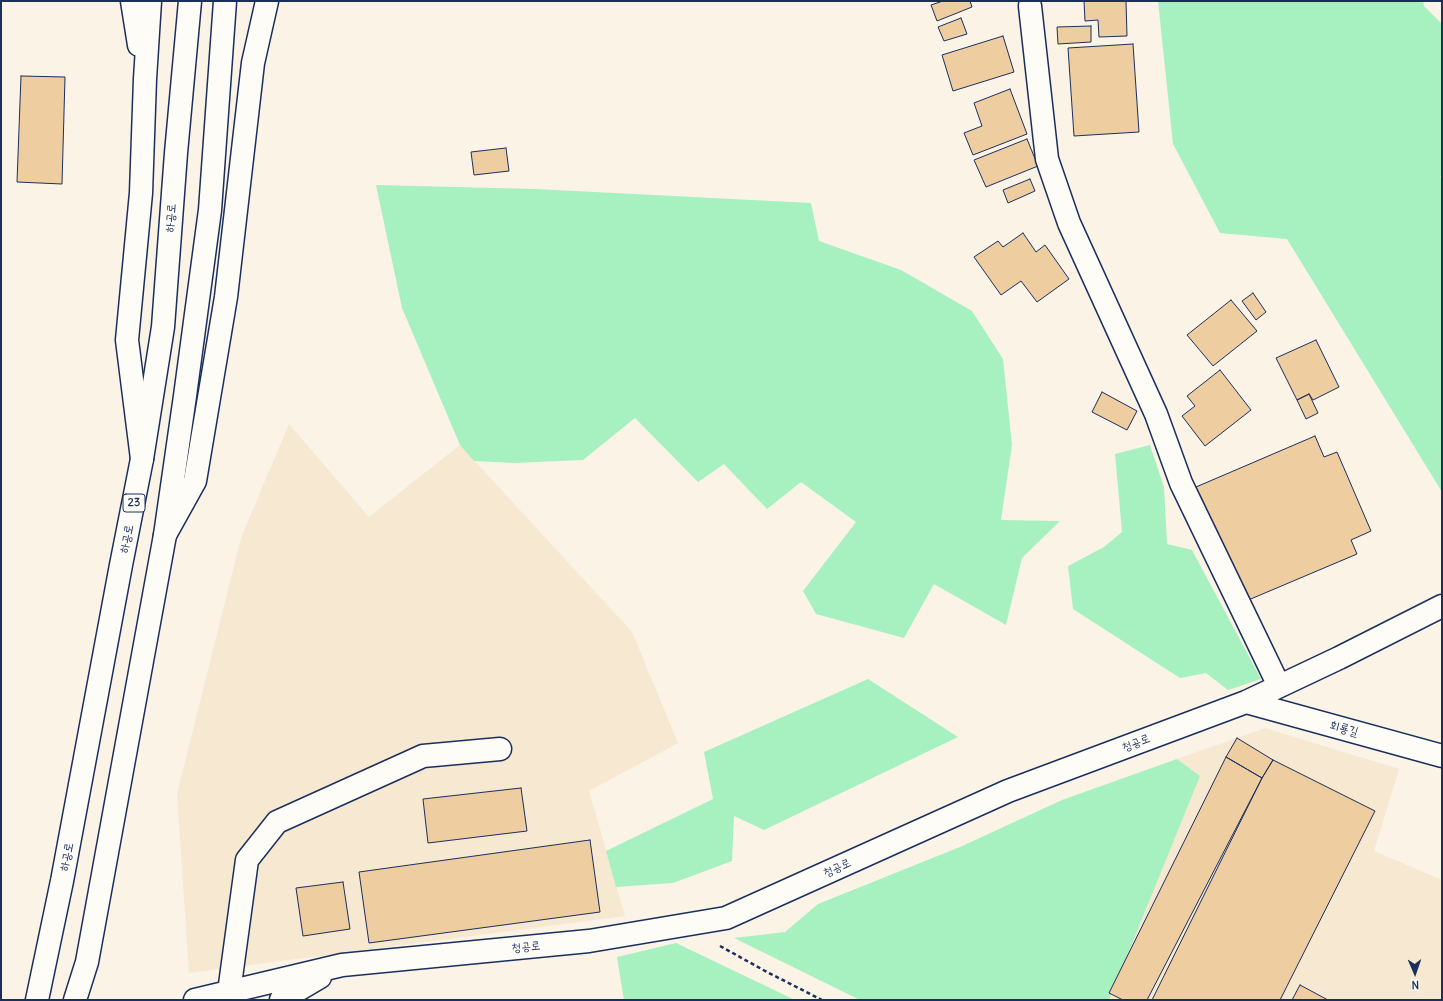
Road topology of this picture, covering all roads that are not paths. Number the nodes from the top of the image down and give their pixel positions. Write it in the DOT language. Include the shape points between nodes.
graph roads {
  1 [pos="132,1"];
  2 [pos="150,1"];
  3 [pos="190,1"];
  4 [pos="226,1"];
  5 [pos="256,1"];
  6 [pos="267,1"];
  7 [pos="1030,6"];
  8 [pos="253,63"];
  9 [pos="145,79"];
  10 [pos="142,459"];
  11 [pos="165,535"];
  12 [pos="1442,606"];
  13 [pos="1279,686"];
  14 [pos="1246,702"];
  15 [pos="500,749"];
  16 [pos="1442,756"];
  17 [pos="342,965"];
  18 [pos="229,992"];
  19 [pos="37,1000"];
  20 [pos="75,1000"];
  21 [pos="195,1000"];
  22 [pos="281,1000"];
  1 -- 9 [label="main road"];
  2 -- 9 [label="main road"];
  3 -- 10 [label="main road, 하공로 / 23" via="163,327"];
  4 -- 11 [label="main road" via="210,210"];
  5 -- 8 [label="main road"];
  6 -- 8 [label="main road"];
  7 -- 13 [label="main road" via="1047,159 1069,223 1156,414 1181,483"];
  8 -- 11 [label="main road" via="226,297 194,481"];
  9 -- 10 [label="main road" via="140,193 127,340"];
  10 -- 19 [label="main road, 하공로 / 23" via="64,873"];
  11 -- 20 [label="main road" via="88,954"];
  12 -- 13 [label="main road, 청공로"];
  13 -- 14 [label="main road, 청공로"];
  14 -- 16 [label="main road, 회룡길"];
  14 -- 17 [label="main road, 청공로" via="1008,792 726,918 589,941"];
  15 -- 18 [label="main road" via="423,756 277,822 247,860"];
  17 -- 18 [label="main road, 청공로"];
  17 -- 22 [label="main road"];
  18 -- 21 [label="main road, 청공로"];
}
